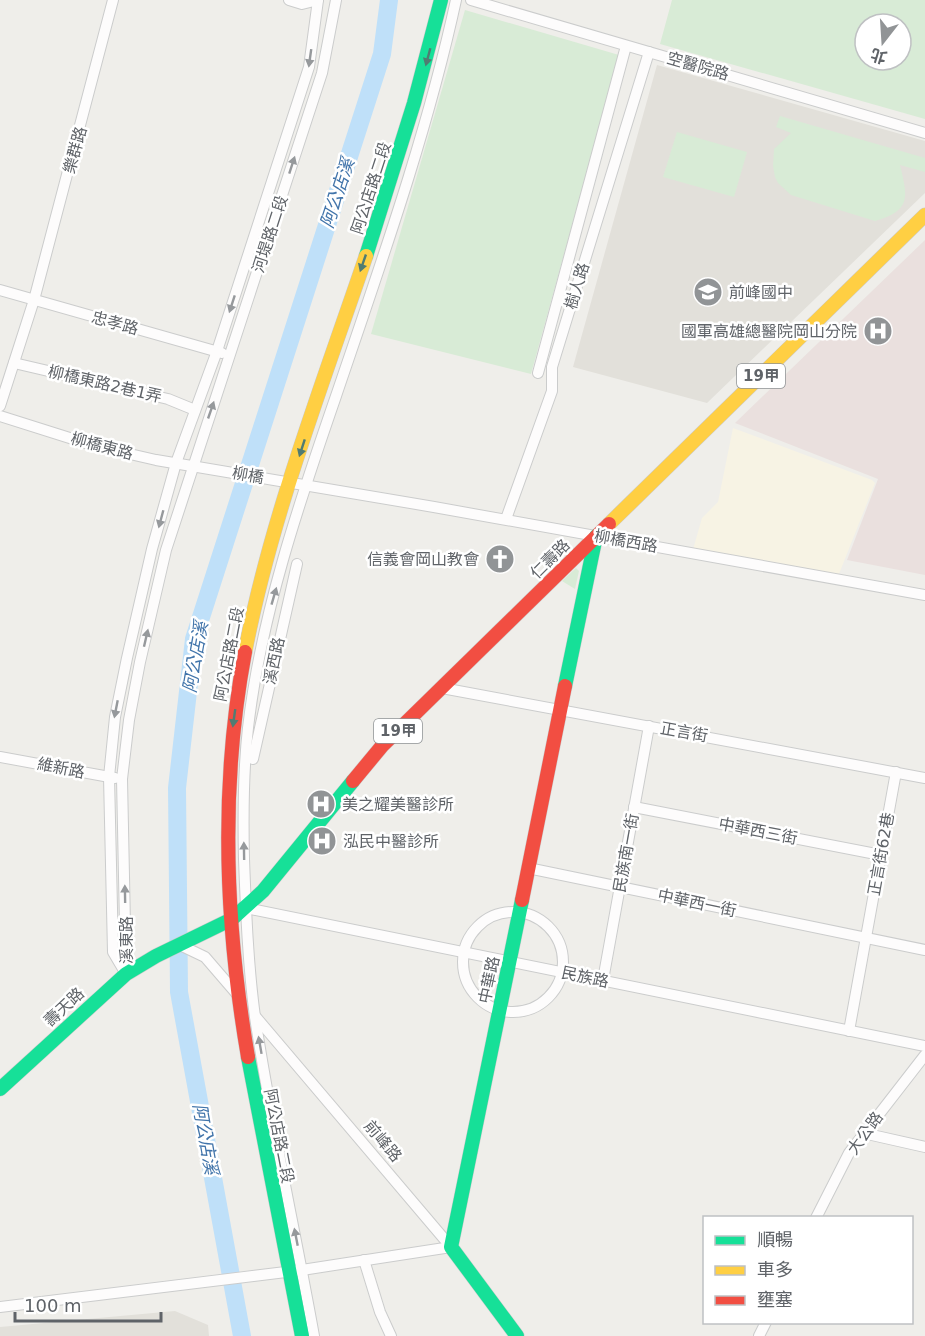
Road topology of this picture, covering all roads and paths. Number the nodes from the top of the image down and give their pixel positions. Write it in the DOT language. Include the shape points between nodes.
graph roads {
  1 [pos="113,0"];
  2 [pos="289,0"];
  3 [pos="318,0"];
  4 [pos="336,0"];
  5 [pos="441,0"];
  6 [pos="456,0"];
  7 [pos="471,0"];
  8 [pos="626,46"];
  9 [pos="649,52"];
  10 [pos="925,133"];
  11 [pos="584,202"];
  12 [pos="601,207"];
  13 [pos="925,215"];
  14 [pos="375,230"];
  15 [pos="389,235"];
  16 [pos="0,290"];
  17 [pos="34,300"];
  18 [pos="343,325"];
  19 [pos="358,330"];
  20 [pos="217,351"];
  21 [pos="231,356"];
  22 [pos="14,363"];
  23 [pos="538,373"];
  24 [pos="0,406"];
  25 [pos="195,410"];
  26 [pos="0,416"];
  27 [pos="176,463"];
  28 [pos="192,466"];
  29 [pos="206,468"];
  30 [pos="285,481"];
  31 [pos="306,485"];
  32 [pos="506,519"];
  33 [pos="596,536"];
  34 [pos="297,564"];
  35 [pos="925,596"];
  36 [pos="442,688"];
  37 [pos="561,710"];
  38 [pos="649,726"];
  39 [pos="0,757"];
  40 [pos="253,759"];
  41 [pos="896,772"];
  42 [pos="109,777"];
  43 [pos="925,778"];
  44 [pos="122,779"];
  45 [pos="634,807"];
  46 [pos="881,855"];
  47 [pos="528,868"];
  48 [pos="620,887"];
  49 [pos="246,908"];
  50 [pos="519,912"];
  51 [pos="232,919"];
  52 [pos="866,937"];
  53 [pos="180,945"];
  54 [pos="925,950"];
  55 [pos="464,952"];
  56 [pos="509,961"];
  57 [pos="563,972"];
  58 [pos="126,974"];
  59 [pos="603,980"];
  60 [pos="238,995"];
  61 [pos="499,1011"];
  62 [pos="255,1016"];
  63 [pos="849,1030"];
  64 [pos="925,1046"];
  65 [pos="925,1055"];
  66 [pos="0,1089"];
  67 [pos="863,1133"];
  68 [pos="279,1146"];
  69 [pos="925,1147"];
  70 [pos="264,1150"];
  71 [pos="817,1216"];
  72 [pos="451,1247"];
  73 [pos="364,1260"];
  74 [pos="296,1271"];
  75 [pos="0,1307"];
  76 [pos="302,1336"];
  77 [pos="314,1336"];
  78 [pos="392,1336"];
  79 [pos="517,1336"];
  1 -- 17 [label="street, 樂群路"];
  2 -- 3 [label="street" via="302,4"];
  3 -- 20 [label="street, 河堤路二段, one-way" via="309,68"];
  21 -- 4 [label="street, 河堤路二段, one-way" via="322,73"];
  5 -- 14 [label="main road, 阿公店路二段, one-way" via="410,119"];
  6 -- 15 [label="street, 阿公店路二段" via="429,106"];
  7 -- 8 [label="street, 空醫院路"];
  8 -- 9 [label="street, 空醫院路"];
  8 -- 11 [label="street"];
  9 -- 10 [label="street, 空醫院路"];
  9 -- 12 [label="street, 樹人路"];
  11 -- 12 [label="street"];
  11 -- 23 [label="street"];
  12 -- 32 [label="street, 樹人路" via="552,367 552,392"];
  13 -- 33 [label="main road, 仁壽路 / 19甲"];
  14 -- 15 [label="street"];
  14 -- 18 [label="main road, 阿公店路二段, one-way"];
  15 -- 19 [label="street, 阿公店路二段"];
  16 -- 17 [label="street, 忠孝路"];
  17 -- 20 [label="street, 忠孝路"];
  17 -- 22 [label="street, 樂群路"];
  18 -- 19 [label="street"];
  18 -- 30 [label="main road, 阿公店路二段, one-way"];
  19 -- 31 [label="street, 阿公店路二段"];
  20 -- 21 [label="street, 忠孝路"];
  20 -- 25 [label="street, 河堤路二段"];
  28 -- 21 [label="street, 河堤路二段, one-way"];
  22 -- 24 [label="street, 樂群路"];
  22 -- 25 [label="street, 柳橋東路2巷1弄" via="168,399"];
  25 -- 27 [label="street, 河堤路二段"];
  26 -- 27 [label="street, 柳橋東路" via="95,446"];
  27 -- 28 [label="street, 柳橋東路"];
  27 -- 42 [label="street, 溪東路, one-way" via="127,658 115,717"];
  28 -- 29 [label="street, 柳橋東路"];
  44 -- 28 [label="street, 溪東路, one-way" via="140,662 166,550"];
  29 -- 30 [label="street, 柳橋"];
  30 -- 31 [label="street, 柳橋西路"];
  30 -- 51 [label="main road, 阿公店路二段, one-way" via="255,603 233,723 227,799"];
  31 -- 32 [label="street, 柳橋西路"];
  49 -- 31 [label="street, 阿公店路二段, one-way" via="243,798 248,727 272,606"];
  32 -- 33 [label="street, 柳橋西路"];
  33 -- 35 [label="street, 柳橋西路"];
  33 -- 36 [label="main road, 仁壽路 / 19甲"];
  33 -- 37 [label="main road, 中華路"];
  34 -- 40 [label="street, 溪西路"];
  36 -- 37 [label="street, 正言街"];
  36 -- 49 [label="main road, 仁壽路 / 19甲" via="382,746"];
  37 -- 38 [label="street, 正言街"];
  37 -- 47 [label="main road, 中華路"];
  38 -- 41 [label="street, 正言街"];
  38 -- 45 [label="street, 民族南一街"];
  39 -- 42 [label="street, 維新路"];
  41 -- 43 [label="street, 正言街"];
  41 -- 46 [label="street, 正言街62巷"];
  42 -- 44 [label="street, 維新路"];
  42 -- 58 [label="street, 溪東路" via="114,952"];
  58 -- 44 [label="street, 溪東路, one-way"];
  45 -- 46 [label="street, 中華西三街"];
  45 -- 48 [label="street, 民族南一街"];
  46 -- 52 [label="street, 正言街62巷"];
  47 -- 48 [label="street, 中華西一街"];
  47 -- 50 [label="main road, 中華路"];
  48 -- 52 [label="street, 中華西一街"];
  48 -- 59 [label="street, 民族南一街"];
  49 -- 51 [label="main road, 仁壽路 / 19甲"];
  49 -- 55 [label="street, 民族路"];
  49 -- 62 [label="street, 阿公店路二段"];
  50 -- 55 [label="street" via="492,916 479,925"];
  50 -- 56 [label="main road, 中華路"];
  50 -- 57 [label="street" via="550,928 559,941"];
  51 -- 53 [label="main road, 仁壽路 / 19甲"];
  51 -- 60 [label="main road, 阿公店路二段"];
  52 -- 54 [label="street, 中華西一街"];
  52 -- 63 [label="street, 正言街62巷"];
  53 -- 58 [label="main road, 壽天路 / 19甲"];
  53 -- 60 [label="street, 前峰路" via="205,957"];
  55 -- 56 [label="street, 民族路"];
  55 -- 61 [label="street" via="467,983 476,996"];
  56 -- 57 [label="street, 民族路"];
  56 -- 61 [label="main road, 中華路"];
  57 -- 59 [label="street, 民族路"];
  57 -- 61 [label="street" via="557,987 534,1008"];
  58 -- 66 [label="main road, 壽天路 / 19甲"];
  59 -- 63 [label="street, 民族路"];
  60 -- 62 [label="street, 前峰路"];
  60 -- 70 [label="main road, 阿公店路二段"];
  61 -- 72 [label="main road, 中華路"];
  68 -- 62 [label="street, 阿公店路二段, one-way"];
  62 -- 72 [label="street, 前峰路"];
  63 -- 64 [label="street, 民族路"];
  65 -- 67 [label="street, 大公路"];
  67 -- 69 [label="street"];
  67 -- 71 [label="street, 大公路"];
  68 -- 70 [label="street"];
  74 -- 68 [label="street, 阿公店路二段, one-way"];
  70 -- 74 [label="main road, 阿公店路二段"];
  72 -- 73 [label="street"];
  72 -- 79 [label="main road, 前峰路"];
  73 -- 74 [label="street"];
  73 -- 78 [label="street"];
  74 -- 75 [label="street"];
  74 -- 76 [label="main road, 阿公店路二段"];
  74 -- 77 [label="street, 阿公店路二段"];
}
